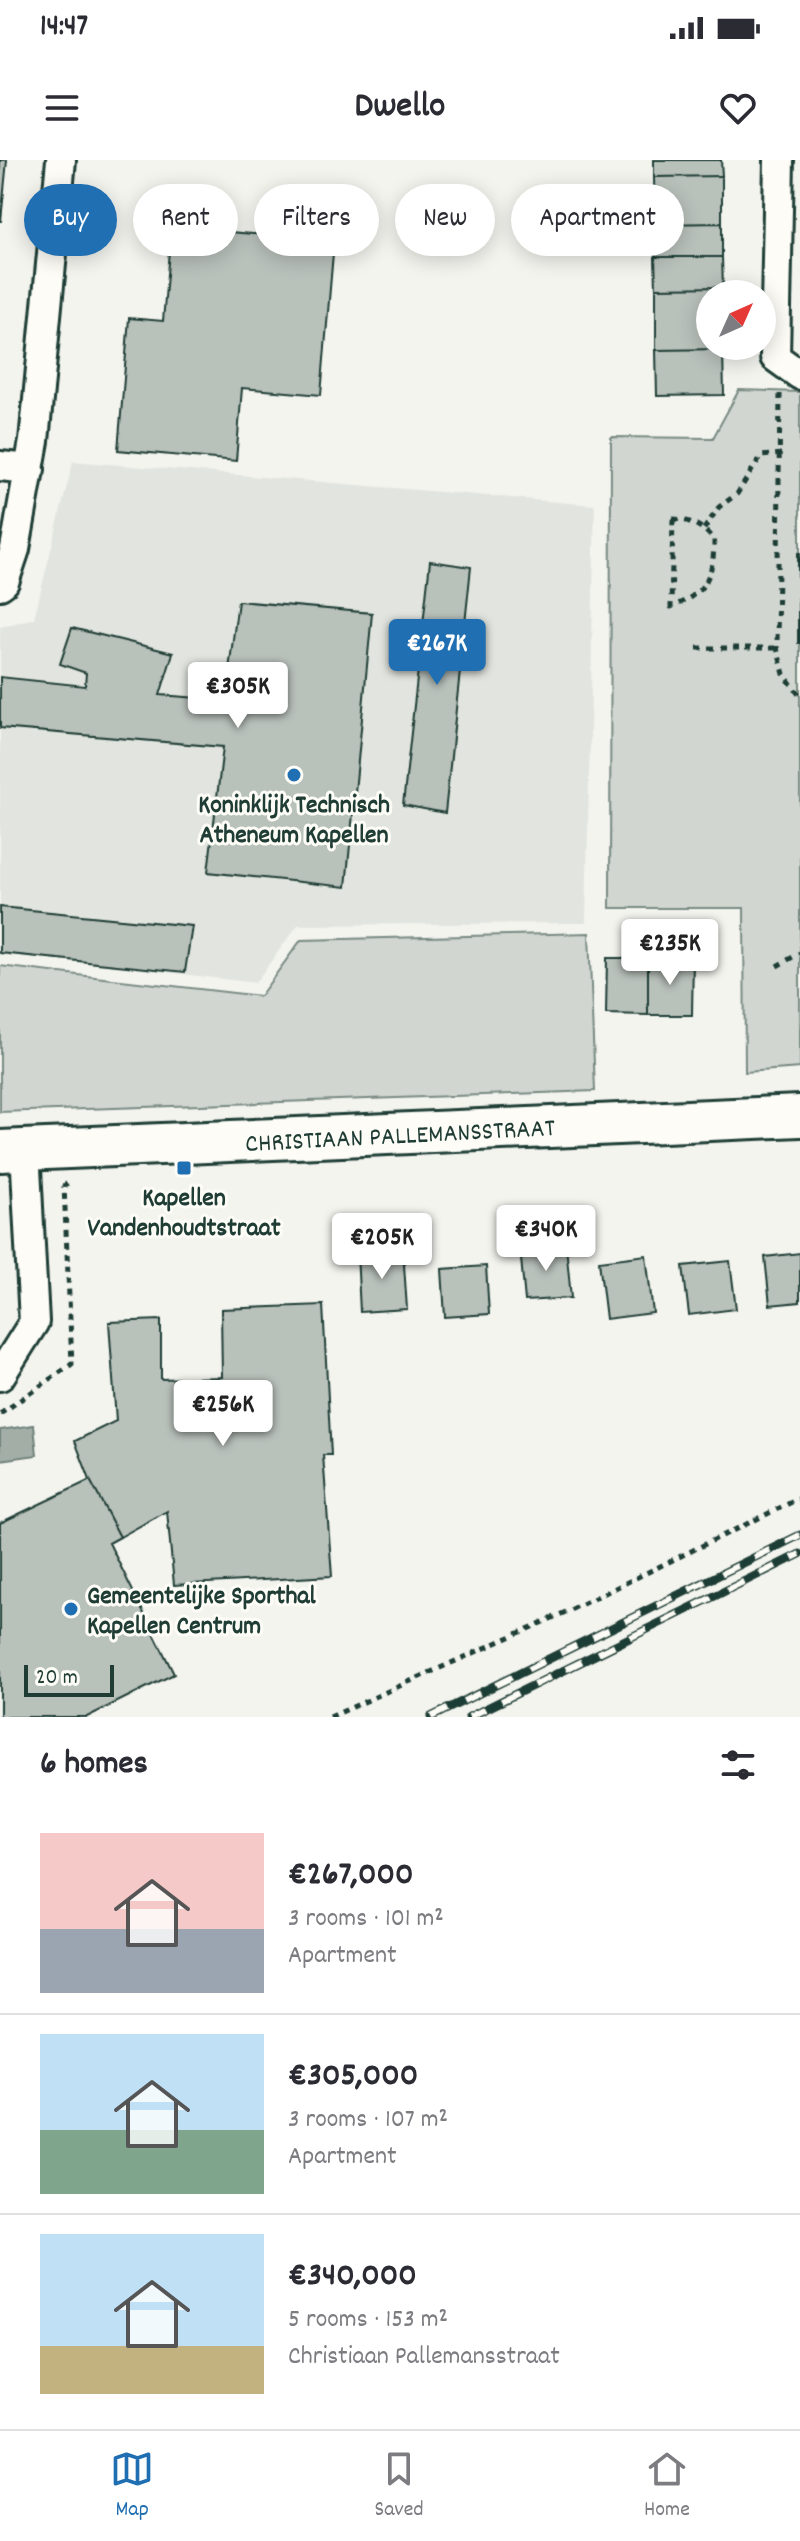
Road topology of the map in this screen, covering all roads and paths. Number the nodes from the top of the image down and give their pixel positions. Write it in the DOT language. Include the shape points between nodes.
graph roads {
  1 [pos="61,160"];
  2 [pos="779,160"];
  3 [pos="776,308"];
  4 [pos="776,358"];
  5 [pos="775,360"];
  6 [pos="800,375"];
  7 [pos="782,454"];
  8 [pos="0,466"];
  9 [pos="30,469"];
  10 [pos="704,529"];
  11 [pos="0,585"];
  12 [pos="697,648"];
  13 [pos="777,648"];
  14 [pos="800,696"];
  15 [pos="800,953"];
  16 [pos="777,966"];
  17 [pos="800,1116"];
  18 [pos="13,1150"];
  19 [pos="0,1376"];
  20 [pos="800,1498"];
  21 [pos="330,1717"];
  1 -- 9 [label="street"];
  2 -- 3 [label="street"];
  4 -- 6 [label="street"];
  5 -- 7 [label="path"];
  7 -- 10 [label="path" via="761,456 737,494 719,507"];
  7 -- 13 [label="path"];
  8 -- 9 [label="street"];
  9 -- 11 [label="street" via="15,549"];
  10 -- 10 [label="path" via="673,519 671,607 691,599 714,564 714,540"];
  12 -- 13 [label="path"];
  13 -- 14 [label="path" via="784,674"];
  15 -- 16 [label="path"];
  17 -- 18 [label="street, CHRISTIAAN PALLEMANSSTRAAT"];
  18 -- 19 [label="street" via="34,1322"];
  20 -- 21 [label="path" via="568,1611"];
}
